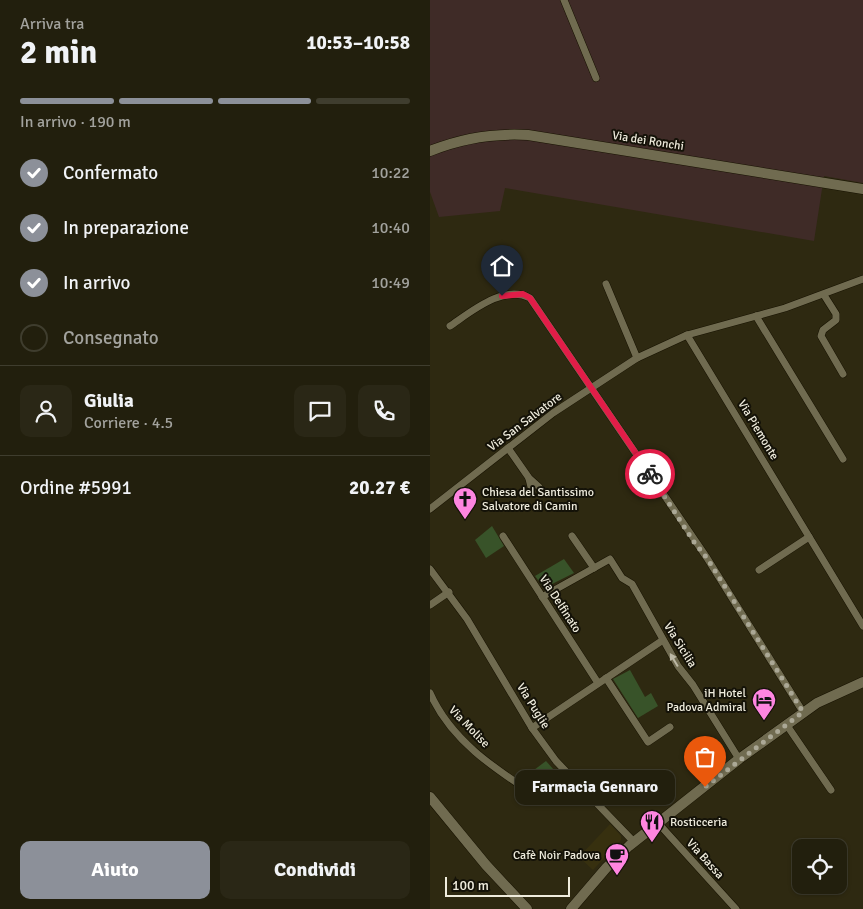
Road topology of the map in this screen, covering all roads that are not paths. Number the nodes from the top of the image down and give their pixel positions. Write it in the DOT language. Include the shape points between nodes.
graph roads {
  1 [pos="564,0"];
  2 [pos="596,78"];
  3 [pos="430,151"];
  4 [pos="863,189"];
  5 [pos="863,279"];
  6 [pos="606,284"];
  7 [pos="824,295"];
  8 [pos="756,316"];
  9 [pos="450,326"];
  10 [pos="687,335"];
  11 [pos="637,358"];
  12 [pos="843,374"];
  13 [pos="590,388"];
  14 [pos="508,448"];
  15 [pos="842,459"];
  16 [pos="529,478"];
  17 [pos="539,488"];
  18 [pos="532,490"];
  19 [pos="430,509"];
  20 [pos="503,536"];
  21 [pos="572,536"];
  22 [pos="809,537"];
  23 [pos="594,568"];
  24 [pos="430,569"];
  25 [pos="759,570"];
  26 [pos="448,592"];
  27 [pos="542,597"];
  28 [pos="430,605"];
  29 [pos="863,626"];
  30 [pos="663,640"];
  31 [pos="606,678"];
  32 [pos="863,682"];
  33 [pos="598,683"];
  34 [pos="430,693"];
  35 [pos="803,712"];
  36 [pos="786,724"];
  37 [pos="670,727"];
  38 [pos="532,728"];
  39 [pos="739,759"];
  40 [pos="572,778"];
  41 [pos="831,790"];
  42 [pos="430,797"];
  43 [pos="658,824"];
  44 [pos="634,842"];
  45 [pos="527,909"];
  46 [pos="570,909"];
  47 [pos="736,909"];
  1 -- 2 [label="street"];
  3 -- 4 [label="street, Via dei Ronchi" via="476,136 506,133"];
  5 -- 7 [label="street, Via San Salvatore"];
  6 -- 11 [label="street"];
  7 -- 8 [label="street, Via San Salvatore"];
  7 -- 12 [label="street" via="836,314 836,320 823,330 821,336"];
  8 -- 10 [label="street, Via San Salvatore"];
  8 -- 15 [label="street"];
  9 -- 13 [label="street" via="502,296 523,294 537,307"];
  10 -- 11 [label="street, Via San Salvatore"];
  10 -- 22 [label="street, Via Piemonte"];
  11 -- 13 [label="street, Via San Salvatore"];
  13 -- 14 [label="street, Via San Salvatore"];
  13 -- 35 [label="street" via="707,558"];
  14 -- 16 [label="street"];
  14 -- 19 [label="street, Via San Salvatore"];
  16 -- 17 [label="street"];
  16 -- 18 [label="street"];
  20 -- 27 [label="street, Via Delfinato"];
  21 -- 23 [label="street"];
  22 -- 25 [label="street"];
  22 -- 29 [label="street, Via Piemonte"];
  23 -- 27 [label="street, Via Sicilia"];
  23 -- 30 [label="street, Via Sicilia" via="610,559 622,578 632,584"];
  24 -- 26 [label="street, Via Puglie"];
  26 -- 28 [label="street"];
  26 -- 38 [label="street, Via Puglie"];
  27 -- 33 [label="street, Via Delfinato"];
  30 -- 31 [label="street"];
  39 -- 30 [label="street, Via Sicilia, one-way"];
  31 -- 33 [label="street"];
  31 -- 37 [label="street" via="648,742"];
  32 -- 35 [label="street"];
  33 -- 38 [label="street"];
  34 -- 40 [label="street, Via Molise" via="438,711 473,751 544,801"];
  35 -- 36 [label="street"];
  36 -- 39 [label="street"];
  36 -- 41 [label="street"];
  38 -- 40 [label="street, Via Puglie"];
  39 -- 43 [label="street"];
  40 -- 44 [label="street, Via Puglie"];
  42 -- 45 [label="street"];
  43 -- 44 [label="street"];
  43 -- 47 [label="street, Via Bassa"];
  44 -- 46 [label="street"];
}
